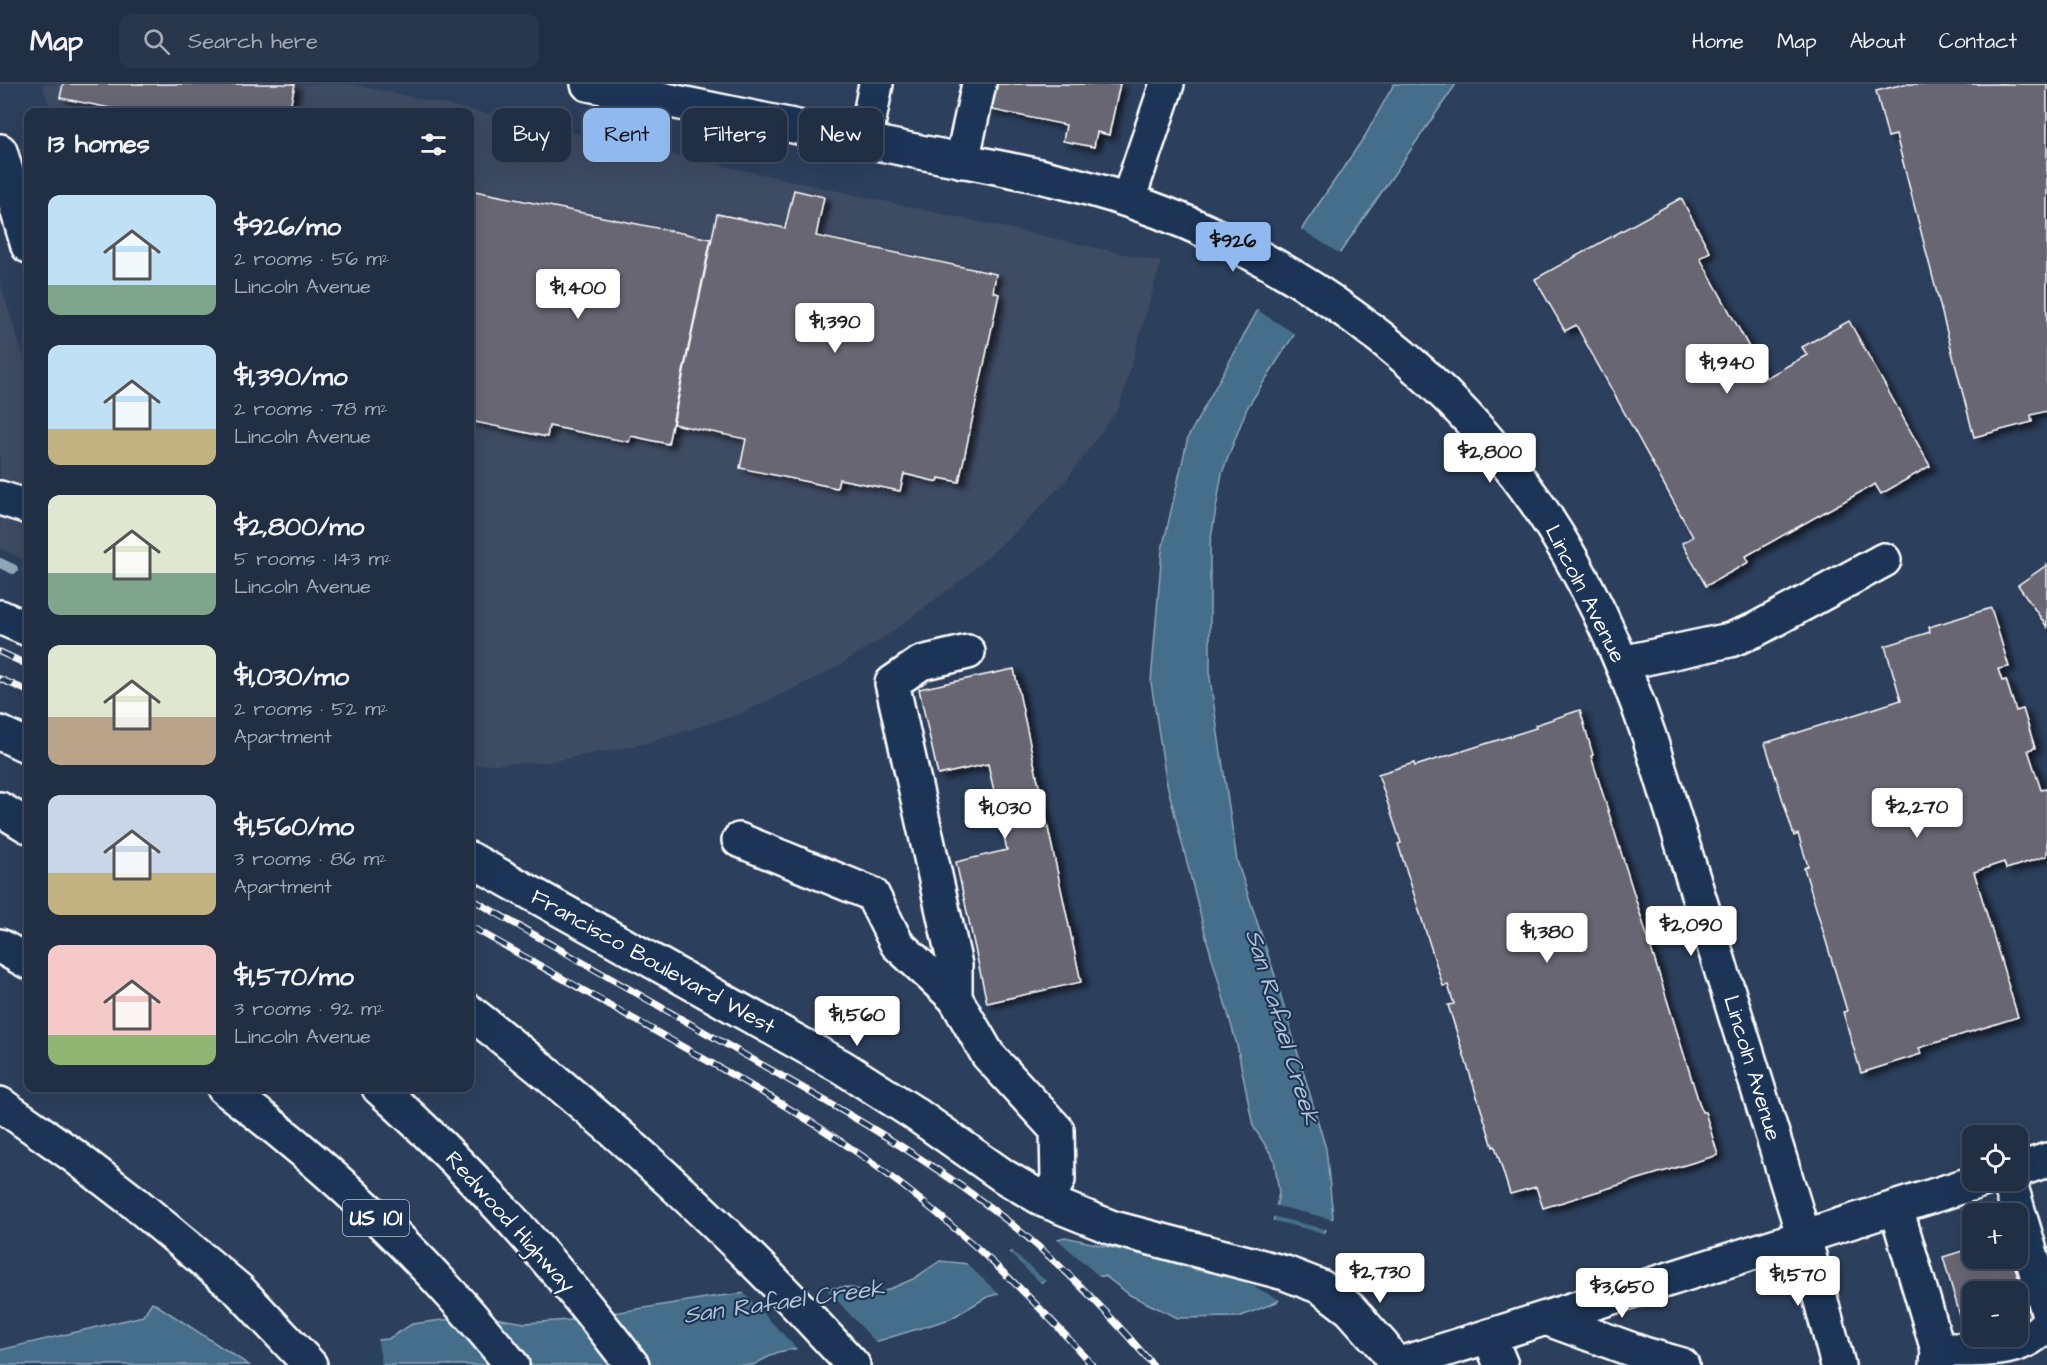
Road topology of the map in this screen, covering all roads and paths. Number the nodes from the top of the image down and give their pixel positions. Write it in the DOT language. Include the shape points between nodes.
graph roads {
  1 [pos="588,84"];
  2 [pos="876,84"];
  3 [pos="979,84"];
  4 [pos="1167,84"];
  5 [pos="871,108"];
  6 [pos="799,127"];
  7 [pos="883,145"];
  8 [pos="0,151"];
  9 [pos="962,160"];
  10 [pos="1128,200"];
  11 [pos="24,232"];
  12 [pos="0,242"];
  13 [pos="24,252"];
  14 [pos="0,498"];
  15 [pos="24,506"];
  16 [pos="1884,560"];
  17 [pos="0,617"];
  18 [pos="24,627"];
  19 [pos="968,652"];
  20 [pos="1622,663"];
  21 [pos="0,733"];
  22 [pos="24,744"];
  23 [pos="0,809"];
  24 [pos="24,824"];
  25 [pos="739,840"];
  26 [pos="474,861"];
  27 [pos="0,946"];
  28 [pos="24,960"];
  29 [pos="955,999"];
  30 [pos="474,1015"];
  31 [pos="229,1092"];
  32 [pos="383,1092"];
  33 [pos="0,1104"];
  34 [pos="2047,1160"];
  35 [pos="2028,1167"];
  36 [pos="1962,1187"];
  37 [pos="2013,1191"];
  38 [pos="1046,1201"];
  39 [pos="1896,1208"];
  40 [pos="1804,1237"];
  41 [pos="2047,1308"];
  42 [pos="1548,1319"];
  43 [pos="2047,1323"];
  44 [pos="1495,1350"];
  45 [pos="1937,1358"];
  46 [pos="310,1365"];
  47 [pos="512,1365"];
  48 [pos="632,1365"];
  49 [pos="853,1365"];
  50 [pos="1396,1365"];
  51 [pos="1682,1365"];
  52 [pos="1838,1365"];
  1 -- 6 [label="main road, Lincoln Avenue"];
  2 -- 5 [label="main road"];
  3 -- 9 [label="main road"];
  4 -- 10 [label="main road"];
  7 -- 9 [label="main road, Lincoln Avenue"];
  8 -- 11 [label="main road"];
  9 -- 10 [label="main road, Lincoln Avenue"];
  10 -- 20 [label="main road, Lincoln Avenue" via="1223,238 1349,312 1440,391 1515,475 1552,527 1578,570"];
  12 -- 13 [label="main road"];
  14 -- 15 [label="main road"];
  16 -- 20 [label="main road" via="1730,640"];
  17 -- 18 [label="main road"];
  19 -- 29 [label="main road" via="921,663 892,683 955,965"];
  20 -- 40 [label="main road, Lincoln Avenue" via="1649,736"];
  21 -- 22 [label="main road"];
  23 -- 24 [label="main road"];
  25 -- 29 [label="main road" via="872,894 897,944"];
  26 -- 38 [label="main road, Francisco Boulevard West" via="842,1067"];
  27 -- 28 [label="main road"];
  29 -- 38 [label="main road" via="988,1055 1057,1130 1058,1180"];
  30 -- 49 [label="main road" via="595,1114 684,1195"];
  31 -- 47 [label="main road, US 101" via="315,1160 375,1216 429,1270"];
  32 -- 48 [label="main road, Redwood Highway" via="495,1202"];
  33 -- 46 [label="main road" via="135,1203 239,1290"];
  34 -- 35 [label="main road"];
  36 -- 39 [label="main road"];
  37 -- 41 [label="main road"];
  38 -- 50 [label="main road, Francisco Boulevard West" via="1113,1228 1298,1276 1321,1287 1350,1309"];
  39 -- 40 [label="main road"];
  39 -- 45 [label="main road"];
  40 -- 42 [label="main road"];
  40 -- 52 [label="main road, Lincoln Avenue"];
  42 -- 44 [label="main road"];
  42 -- 51 [label="main road"];
  43 -- 45 [label="main road" via="2040,1333 2007,1349"];
  44 -- 50 [label="main road"];
}
